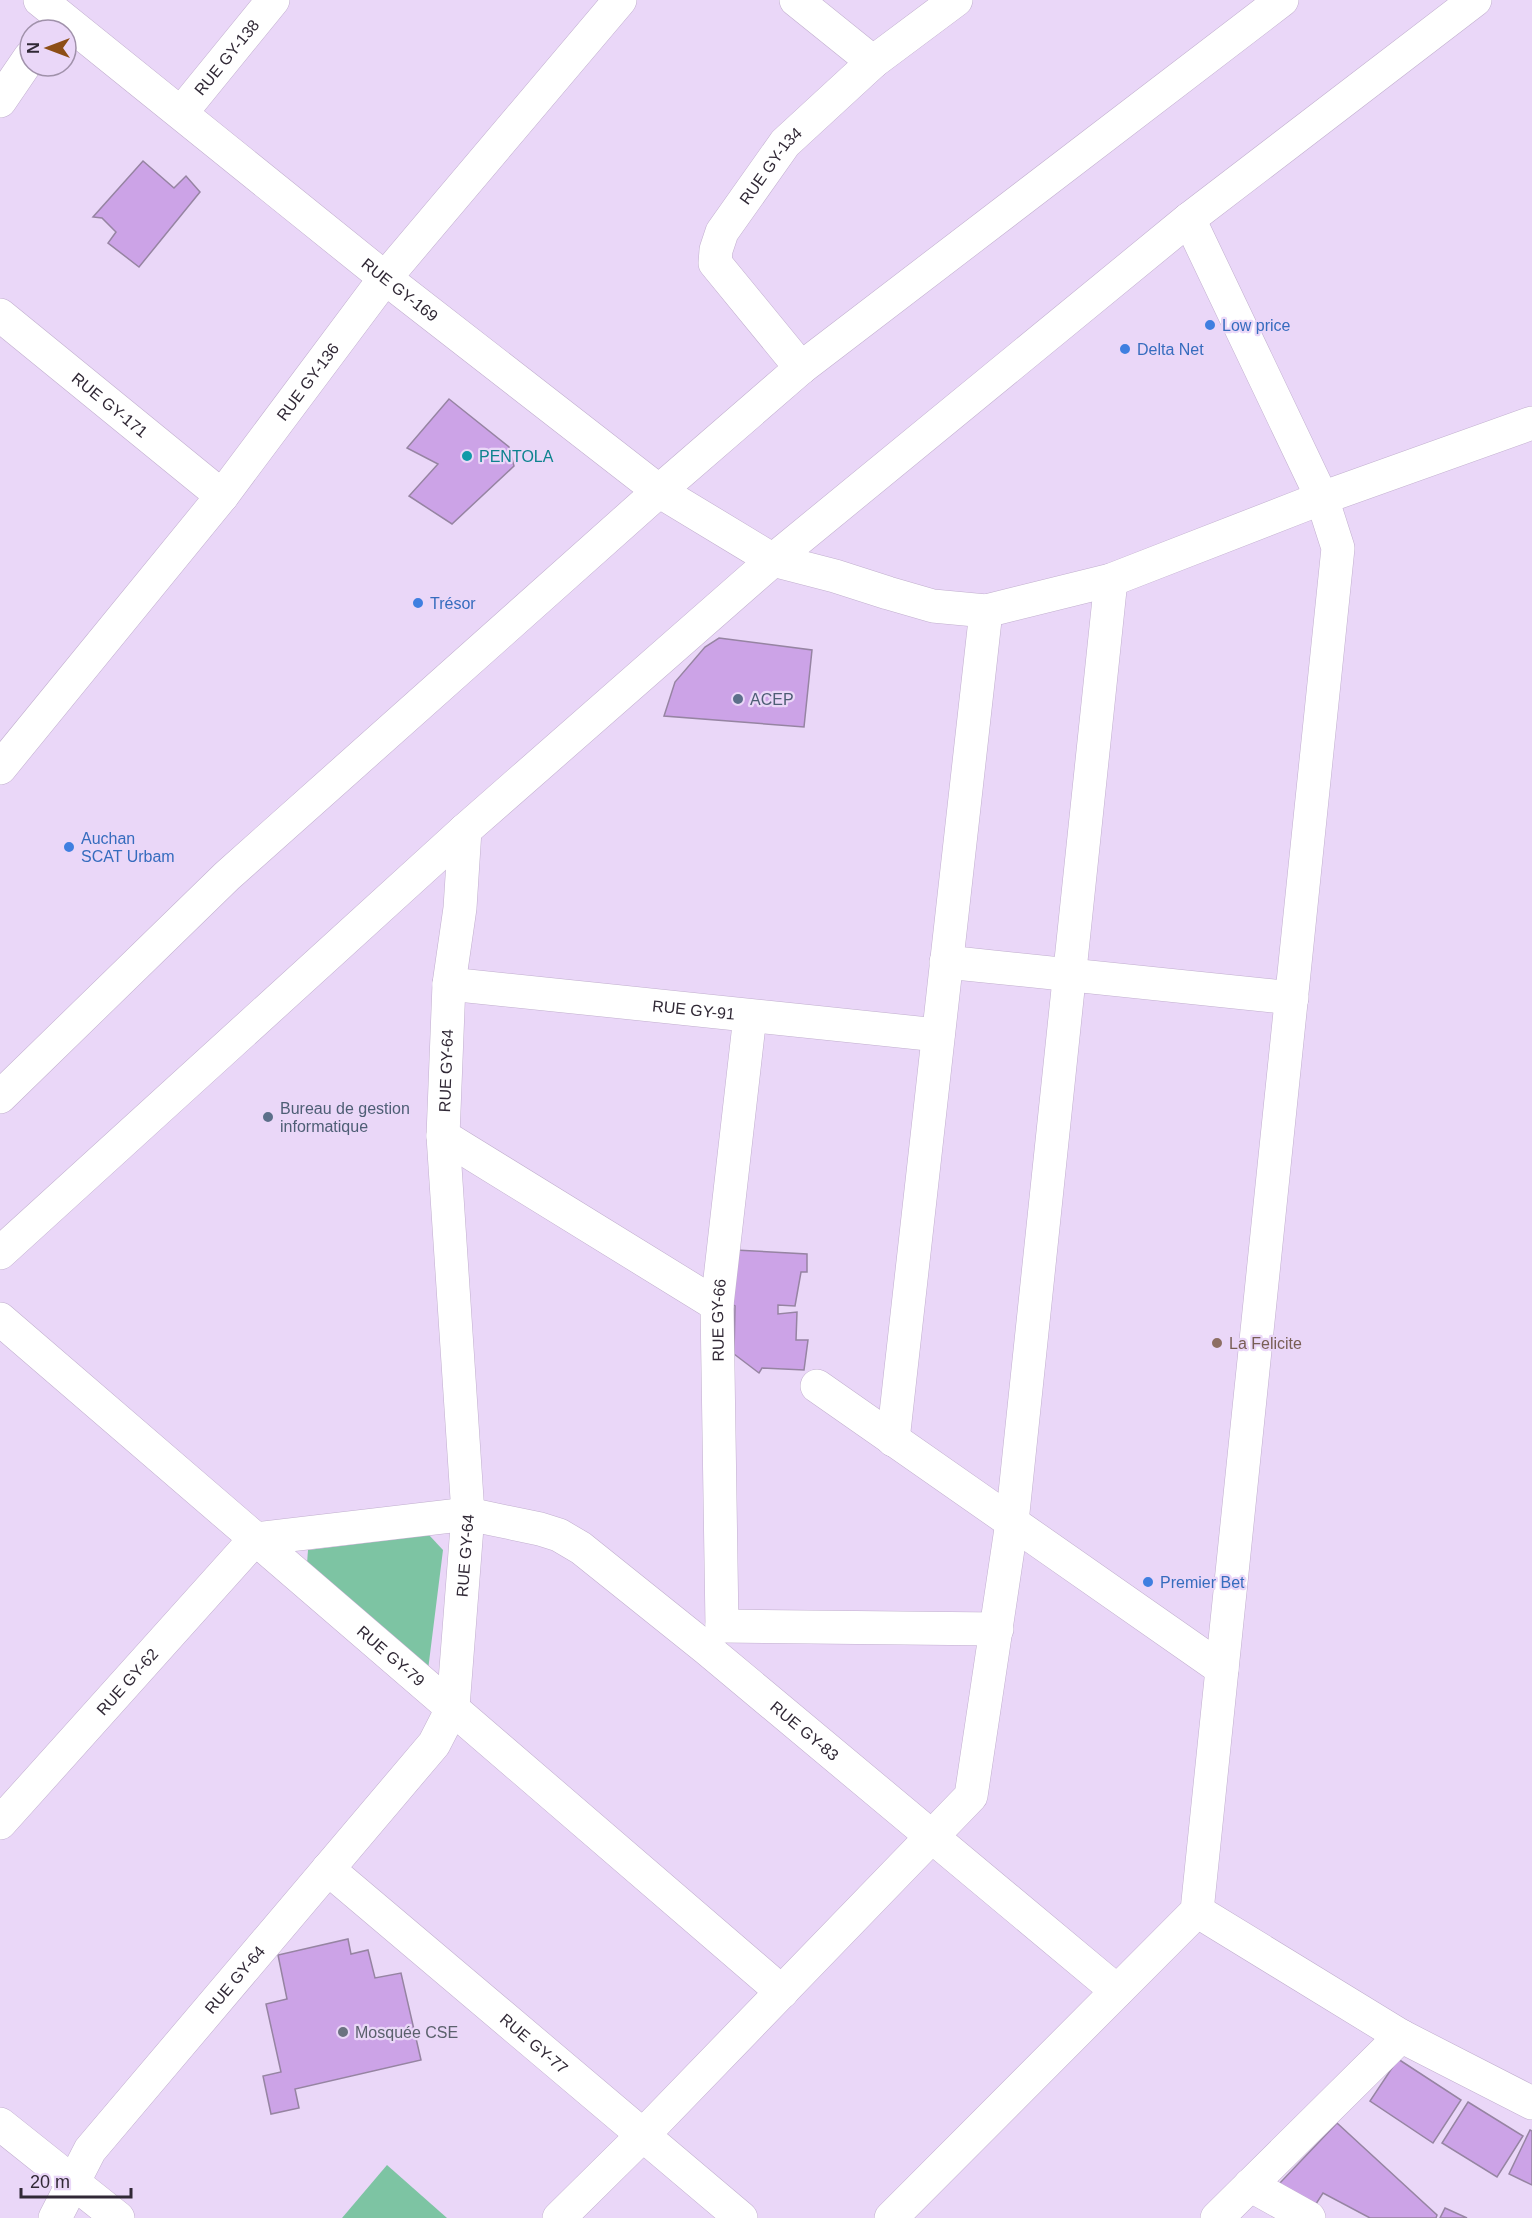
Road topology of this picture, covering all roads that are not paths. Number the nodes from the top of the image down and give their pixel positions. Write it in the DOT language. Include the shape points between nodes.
graph roads {
  1 [pos="273,0"];
  2 [pos="620,0"];
  3 [pos="796,0"];
  4 [pos="956,0"];
  5 [pos="1475,0"];
  6 [pos="1265,5"];
  7 [pos="50,15"];
  8 [pos="873,62"];
  9 [pos="18,75"];
  10 [pos="0,101"];
  11 [pos="181,113"];
  12 [pos="1189,219"];
  13 [pos="385,278"];
  14 [pos="0,315"];
  15 [pos="801,368"];
  16 [pos="1532,423"];
  17 [pos="659,491"];
  18 [pos="222,496"];
  19 [pos="1322,498"];
  20 [pos="773,560"];
  21 [pos="1111,580"];
  22 [pos="986,610"];
  23 [pos="0,768"];
  24 [pos="465,830"];
  25 [pos="946,962"];
  26 [pos="1070,975"];
  27 [pos="449,984"];
  28 [pos="1292,998"];
  29 [pos="750,1016"];
  30 [pos="938,1035"];
  31 [pos="0,1097"];
  32 [pos="443,1136"];
  33 [pos="0,1253"];
  34 [pos="717,1305"];
  35 [pos="0,1319"];
  36 [pos="817,1386"];
  37 [pos="893,1440"];
  38 [pos="468,1514"];
  39 [pos="1012,1522"];
  40 [pos="255,1539"];
  41 [pos="997,1629"];
  42 [pos="715,1637"];
  43 [pos="1222,1669"];
  44 [pos="453,1707"];
  45 [pos="0,1823"];
  46 [pos="933,1836"];
  47 [pos="328,1869"];
  48 [pos="1197,1911"];
  49 [pos="1117,1991"];
  50 [pos="782,1992"];
  51 [pos="1401,2036"];
  52 [pos="1532,2103"];
  53 [pos="0,2124"];
  54 [pos="643,2135"];
  55 [pos="72,2182"];
  56 [pos="1250,2185"];
  57 [pos="55,2218"];
  58 [pos="118,2218"];
  59 [pos="560,2218"];
  60 [pos="741,2218"];
  61 [pos="891,2218"];
  62 [pos="1217,2218"];
  63 [pos="1309,2218"];
  1 -- 11 [label="street, RUE GY-138"];
  2 -- 13 [label="street, RUE GY-136"];
  3 -- 8 [label="street"];
  4 -- 8 [label="street, RUE GY-134"];
  5 -- 12 [label="street"];
  6 -- 15 [label="street"];
  7 -- 11 [label="street, RUE GY-169"];
  8 -- 15 [label="street, RUE GY-134" via="785,143 722,232 716,250 715,263"];
  9 -- 10 [label="street"];
  11 -- 13 [label="street, RUE GY-169"];
  12 -- 19 [label="street"];
  12 -- 20 [label="street"];
  13 -- 17 [label="street, RUE GY-169"];
  13 -- 18 [label="street, RUE GY-136"];
  14 -- 18 [label="street, RUE GY-171"];
  15 -- 17 [label="street"];
  16 -- 19 [label="street, RUE GY-169"];
  17 -- 20 [label="street, RUE GY-169"];
  17 -- 31 [label="street" via="227,876"];
  18 -- 23 [label="street, RUE GY-136"];
  19 -- 21 [label="street, RUE GY-169"];
  19 -- 28 [label="street" via="1338,548"];
  20 -- 22 [label="street, RUE GY-169" via="933,606"];
  20 -- 24 [label="street"];
  21 -- 22 [label="street, RUE GY-169"];
  21 -- 26 [label="street"];
  22 -- 25 [label="street"];
  24 -- 27 [label="street, RUE GY-64" via="460,908"];
  24 -- 33 [label="street"];
  25 -- 26 [label="street"];
  25 -- 30 [label="street"];
  26 -- 28 [label="street"];
  26 -- 39 [label="street"];
  27 -- 29 [label="street, RUE GY-91"];
  27 -- 32 [label="street, RUE GY-64"];
  28 -- 43 [label="street"];
  29 -- 30 [label="street, RUE GY-91"];
  29 -- 34 [label="street, RUE GY-66"];
  30 -- 37 [label="street"];
  32 -- 34 [label="street"];
  32 -- 38 [label="street, RUE GY-64"];
  34 -- 42 [label="street, RUE GY-66"];
  35 -- 40 [label="street, RUE GY-79"];
  36 -- 37 [label="street"];
  37 -- 39 [label="street"];
  38 -- 40 [label="street, RUE GY-83"];
  38 -- 42 [label="street, RUE GY-83" via="559,1535"];
  38 -- 44 [label="street, RUE GY-64"];
  39 -- 41 [label="street"];
  39 -- 43 [label="street"];
  40 -- 44 [label="street, RUE GY-79"];
  40 -- 45 [label="street, RUE GY-62"];
  41 -- 42 [label="street"];
  41 -- 46 [label="street" via="971,1796"];
  42 -- 46 [label="street, RUE GY-83"];
  43 -- 48 [label="street"];
  44 -- 47 [label="street, RUE GY-64" via="434,1744"];
  44 -- 50 [label="street, RUE GY-79"];
  46 -- 49 [label="street, RUE GY-83"];
  46 -- 50 [label="street"];
  47 -- 54 [label="street, RUE GY-77"];
  47 -- 55 [label="street, RUE GY-64" via="90,2150"];
  48 -- 49 [label="street"];
  48 -- 51 [label="street"];
  49 -- 61 [label="street"];
  50 -- 54 [label="street"];
  51 -- 52 [label="street"];
  51 -- 56 [label="street"];
  53 -- 55 [label="street"];
  54 -- 59 [label="street"];
  54 -- 60 [label="street, RUE GY-77"];
  55 -- 57 [label="street, RUE GY-64"];
  55 -- 58 [label="street"];
  56 -- 62 [label="street"];
  56 -- 63 [label="street"];
}
